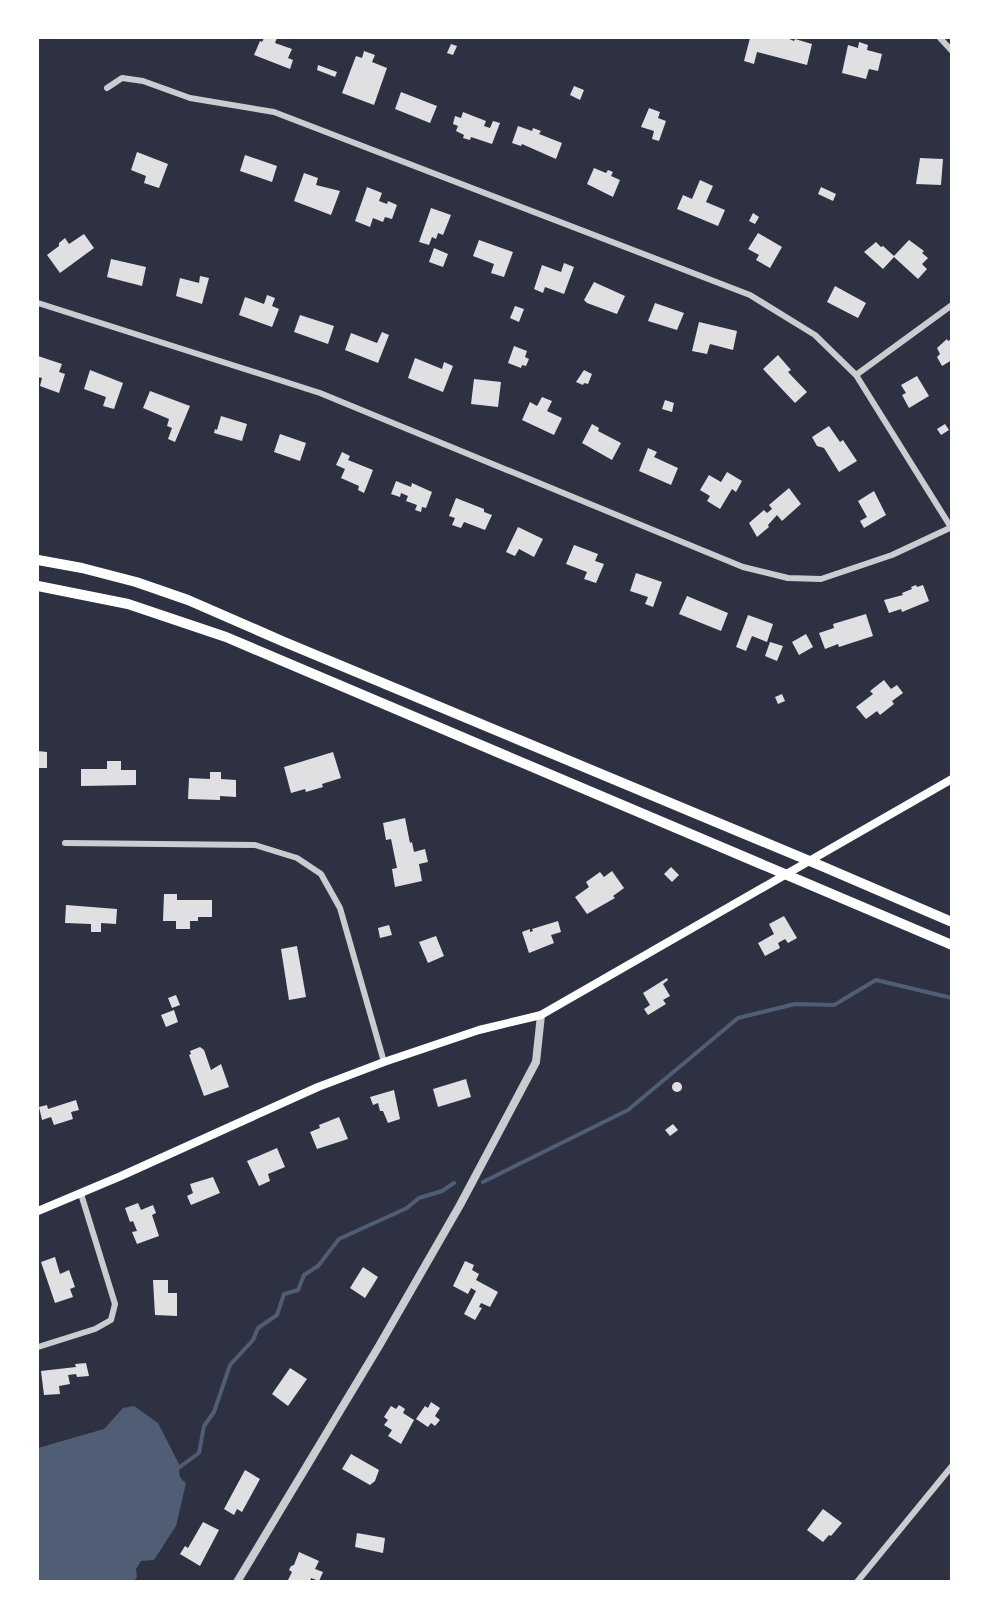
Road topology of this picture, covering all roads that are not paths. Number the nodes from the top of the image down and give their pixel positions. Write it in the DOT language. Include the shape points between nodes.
graph roads {
  1 [pos="940,38"];
  2 [pos="951,51"];
  3 [pos="107,88"];
  4 [pos="38,303"];
  5 [pos="951,304"];
  6 [pos="856,375"];
  7 [pos="951,527"];
  8 [pos="38,560"];
  9 [pos="38,586"];
  10 [pos="951,779"];
  11 [pos="65,843"];
  12 [pos="882,892"];
  13 [pos="951,914"];
  14 [pos="951,922"];
  15 [pos="951,945"];
  16 [pos="541,1015"];
  17 [pos="384,1062"];
  18 [pos="81,1194"];
  19 [pos="38,1211"];
  20 [pos="38,1347"];
  21 [pos="951,1466"];
  22 [pos="237,1581"];
  23 [pos="857,1581"];
  1 -- 2 [label="street"];
  3 -- 6 [label="street" via="122,78 143,81 190,98 285,116 750,295 815,335"];
  4 -- 7 [label="street" via="320,393 743,567 788,578 821,579 892,555"];
  5 -- 6 [label="street"];
  6 -- 7 [label="street"];
  8 -- 12 [label="highway" via="136,582 188,600"];
  9 -- 15 [label="highway" via="128,604 226,637"];
  10 -- 16 [label="main road"];
  11 -- 17 [label="street" via="255,845 297,858 321,874 340,908"];
  12 -- 13 [label="highway"];
  12 -- 14 [label="highway"];
  16 -- 17 [label="main road" via="479,1030"];
  16 -- 22 [label="street" via="536,1062 460,1205"];
  17 -- 18 [label="main road" via="318,1087"];
  18 -- 19 [label="main road"];
  18 -- 20 [label="street" via="115,1304 111,1320"];
  21 -- 23 [label="street"];
}
